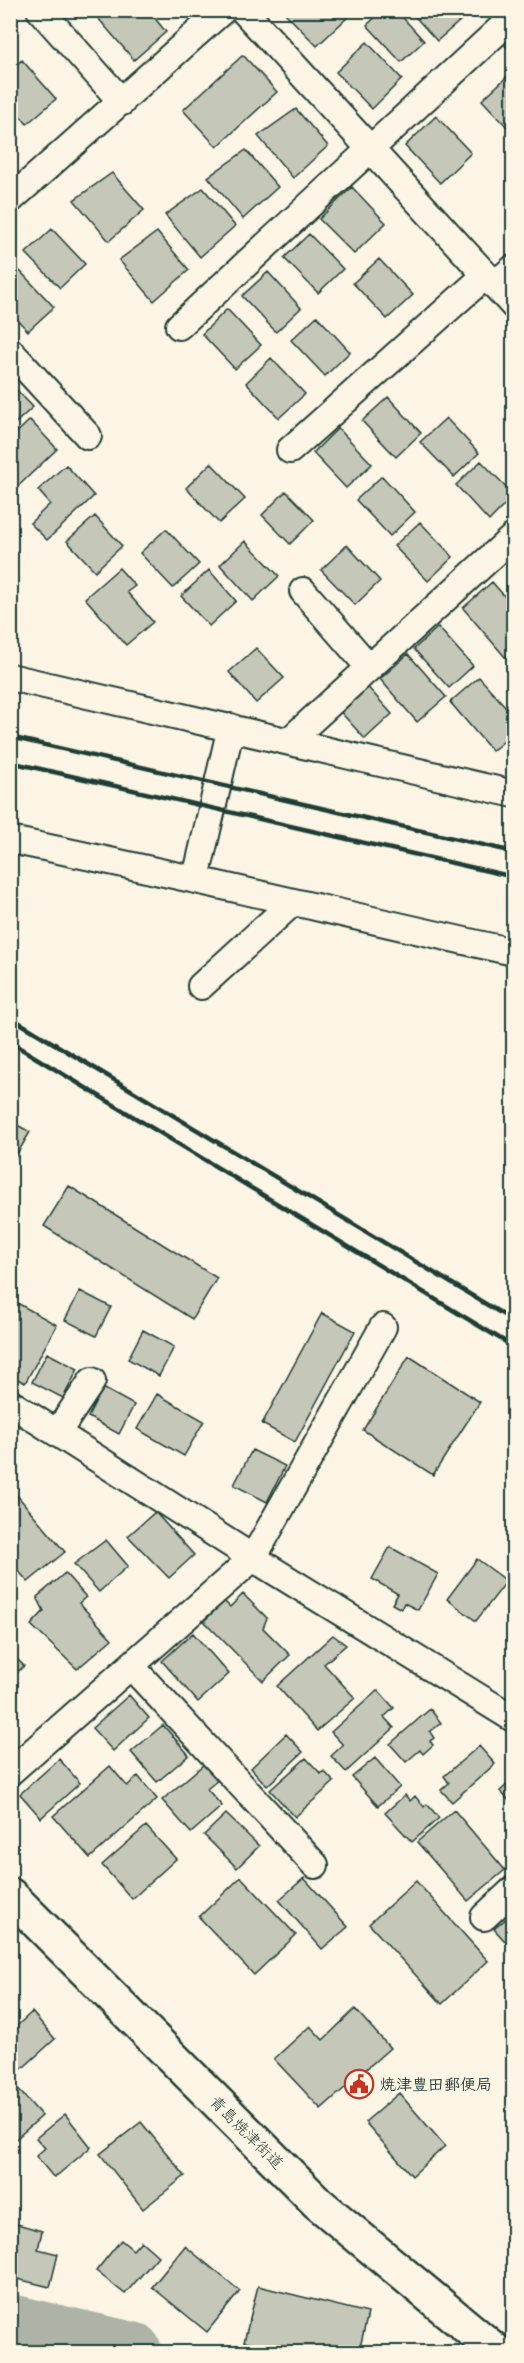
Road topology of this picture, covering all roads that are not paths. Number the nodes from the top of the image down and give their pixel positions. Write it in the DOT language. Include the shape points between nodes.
graph roads {
  1 [pos="40,10"];
  2 [pos="224,10"];
  3 [pos="243,10"];
  4 [pos="513,16"];
  5 [pos="122,102"];
  6 [pos="368,148"];
  7 [pos="10,200"];
  8 [pos="513,268"];
  9 [pos="490,280"];
  10 [pos="513,306"];
  11 [pos="180,326"];
  12 [pos="10,351"];
  13 [pos="88,436"];
  14 [pos="290,450"];
  15 [pos="513,536"];
  16 [pos="303,591"];
  17 [pos="369,667"];
  18 [pos="10,677"];
  19 [pos="231,727"];
  20 [pos="290,740"];
  21 [pos="513,794"];
  22 [pos="10,840"];
  23 [pos="196,878"];
  24 [pos="292,903"];
  25 [pos="513,952"];
  26 [pos="201,986"];
  27 [pos="383,1327"];
  28 [pos="92,1381"];
  29 [pos="10,1403"];
  30 [pos="57,1433"];
  31 [pos="253,1558"];
  32 [pos="131,1666"];
  33 [pos="513,1719"];
  34 [pos="10,1772"];
  35 [pos="315,1865"];
  36 [pos="513,1889"];
  37 [pos="11,1896"];
  38 [pos="484,1917"];
  39 [pos="497,2352"];
  1 -- 5 [label="street"];
  2 -- 5 [label="street"];
  3 -- 6 [label="street"];
  4 -- 6 [label="street"];
  5 -- 7 [label="street"];
  6 -- 9 [label="street"];
  6 -- 11 [label="street"];
  8 -- 9 [label="street"];
  9 -- 10 [label="street"];
  9 -- 14 [label="street"];
  12 -- 13 [label="street"];
  15 -- 17 [label="street"];
  16 -- 17 [label="street"];
  17 -- 20 [label="street"];
  18 -- 19 [label="street"];
  19 -- 20 [label="street"];
  19 -- 23 [label="street"];
  20 -- 21 [label="street"];
  22 -- 23 [label="street"];
  23 -- 24 [label="street"];
  24 -- 25 [label="street"];
  24 -- 26 [label="street"];
  27 -- 31 [label="street"];
  28 -- 30 [label="street"];
  29 -- 30 [label="street"];
  30 -- 31 [label="street"];
  31 -- 32 [label="street"];
  31 -- 33 [label="street"];
  32 -- 34 [label="street"];
  32 -- 35 [label="street"];
  36 -- 38 [label="street"];
  37 -- 39 [label="main road, 青島焼津街道" via="318,2203"];
}
